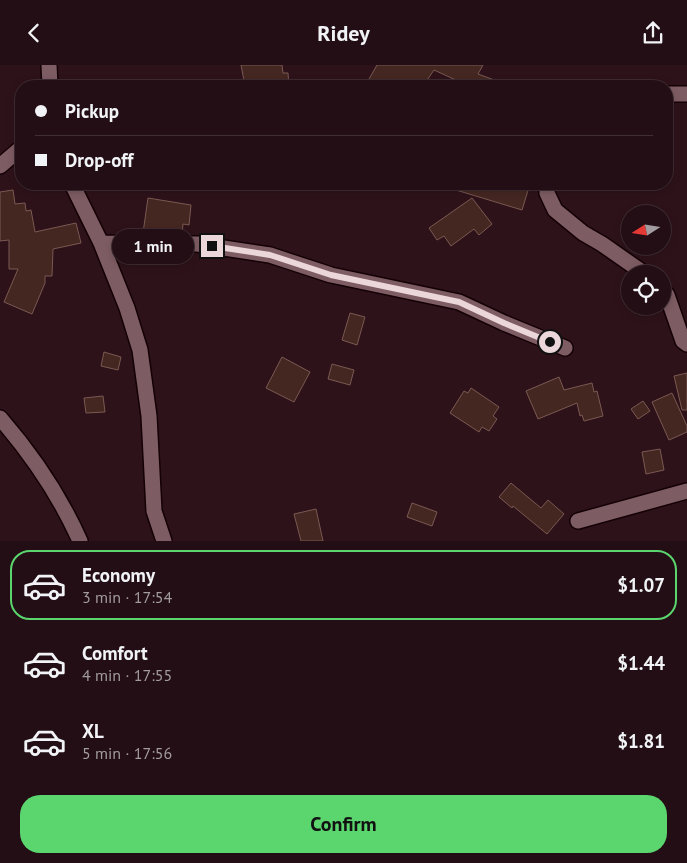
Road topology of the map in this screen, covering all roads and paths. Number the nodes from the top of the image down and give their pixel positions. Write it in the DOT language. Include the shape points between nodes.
graph roads {
  1 [pos="49,65"];
  2 [pos="50,80"];
  3 [pos="673,94"];
  4 [pos="687,94"];
  5 [pos="15,153"];
  6 [pos="0,166"];
  7 [pos="75,190"];
  8 [pos="547,190"];
  9 [pos="101,243"];
  10 [pos="631,265"];
  11 [pos="671,307"];
  12 [pos="687,344"];
  13 [pos="566,348"];
  14 [pos="0,418"];
  15 [pos="687,491"];
  16 [pos="578,521"];
  17 [pos="80,541"];
  18 [pos="164,541"];
  1 -- 2 [label="street"];
  3 -- 4 [label="street"];
  5 -- 6 [label="street"];
  7 -- 9 [label="street"];
  8 -- 10 [label="street" via="555,210"];
  9 -- 13 [label="street" via="197,244 270,255 331,275 459,302"];
  9 -- 18 [label="street" via="140,350 149,416 154,511"];
  11 -- 12 [label="street" via="682,341"];
  14 -- 17 [label="street" via="32,456 66,510"];
  15 -- 16 [label="street"];
}
